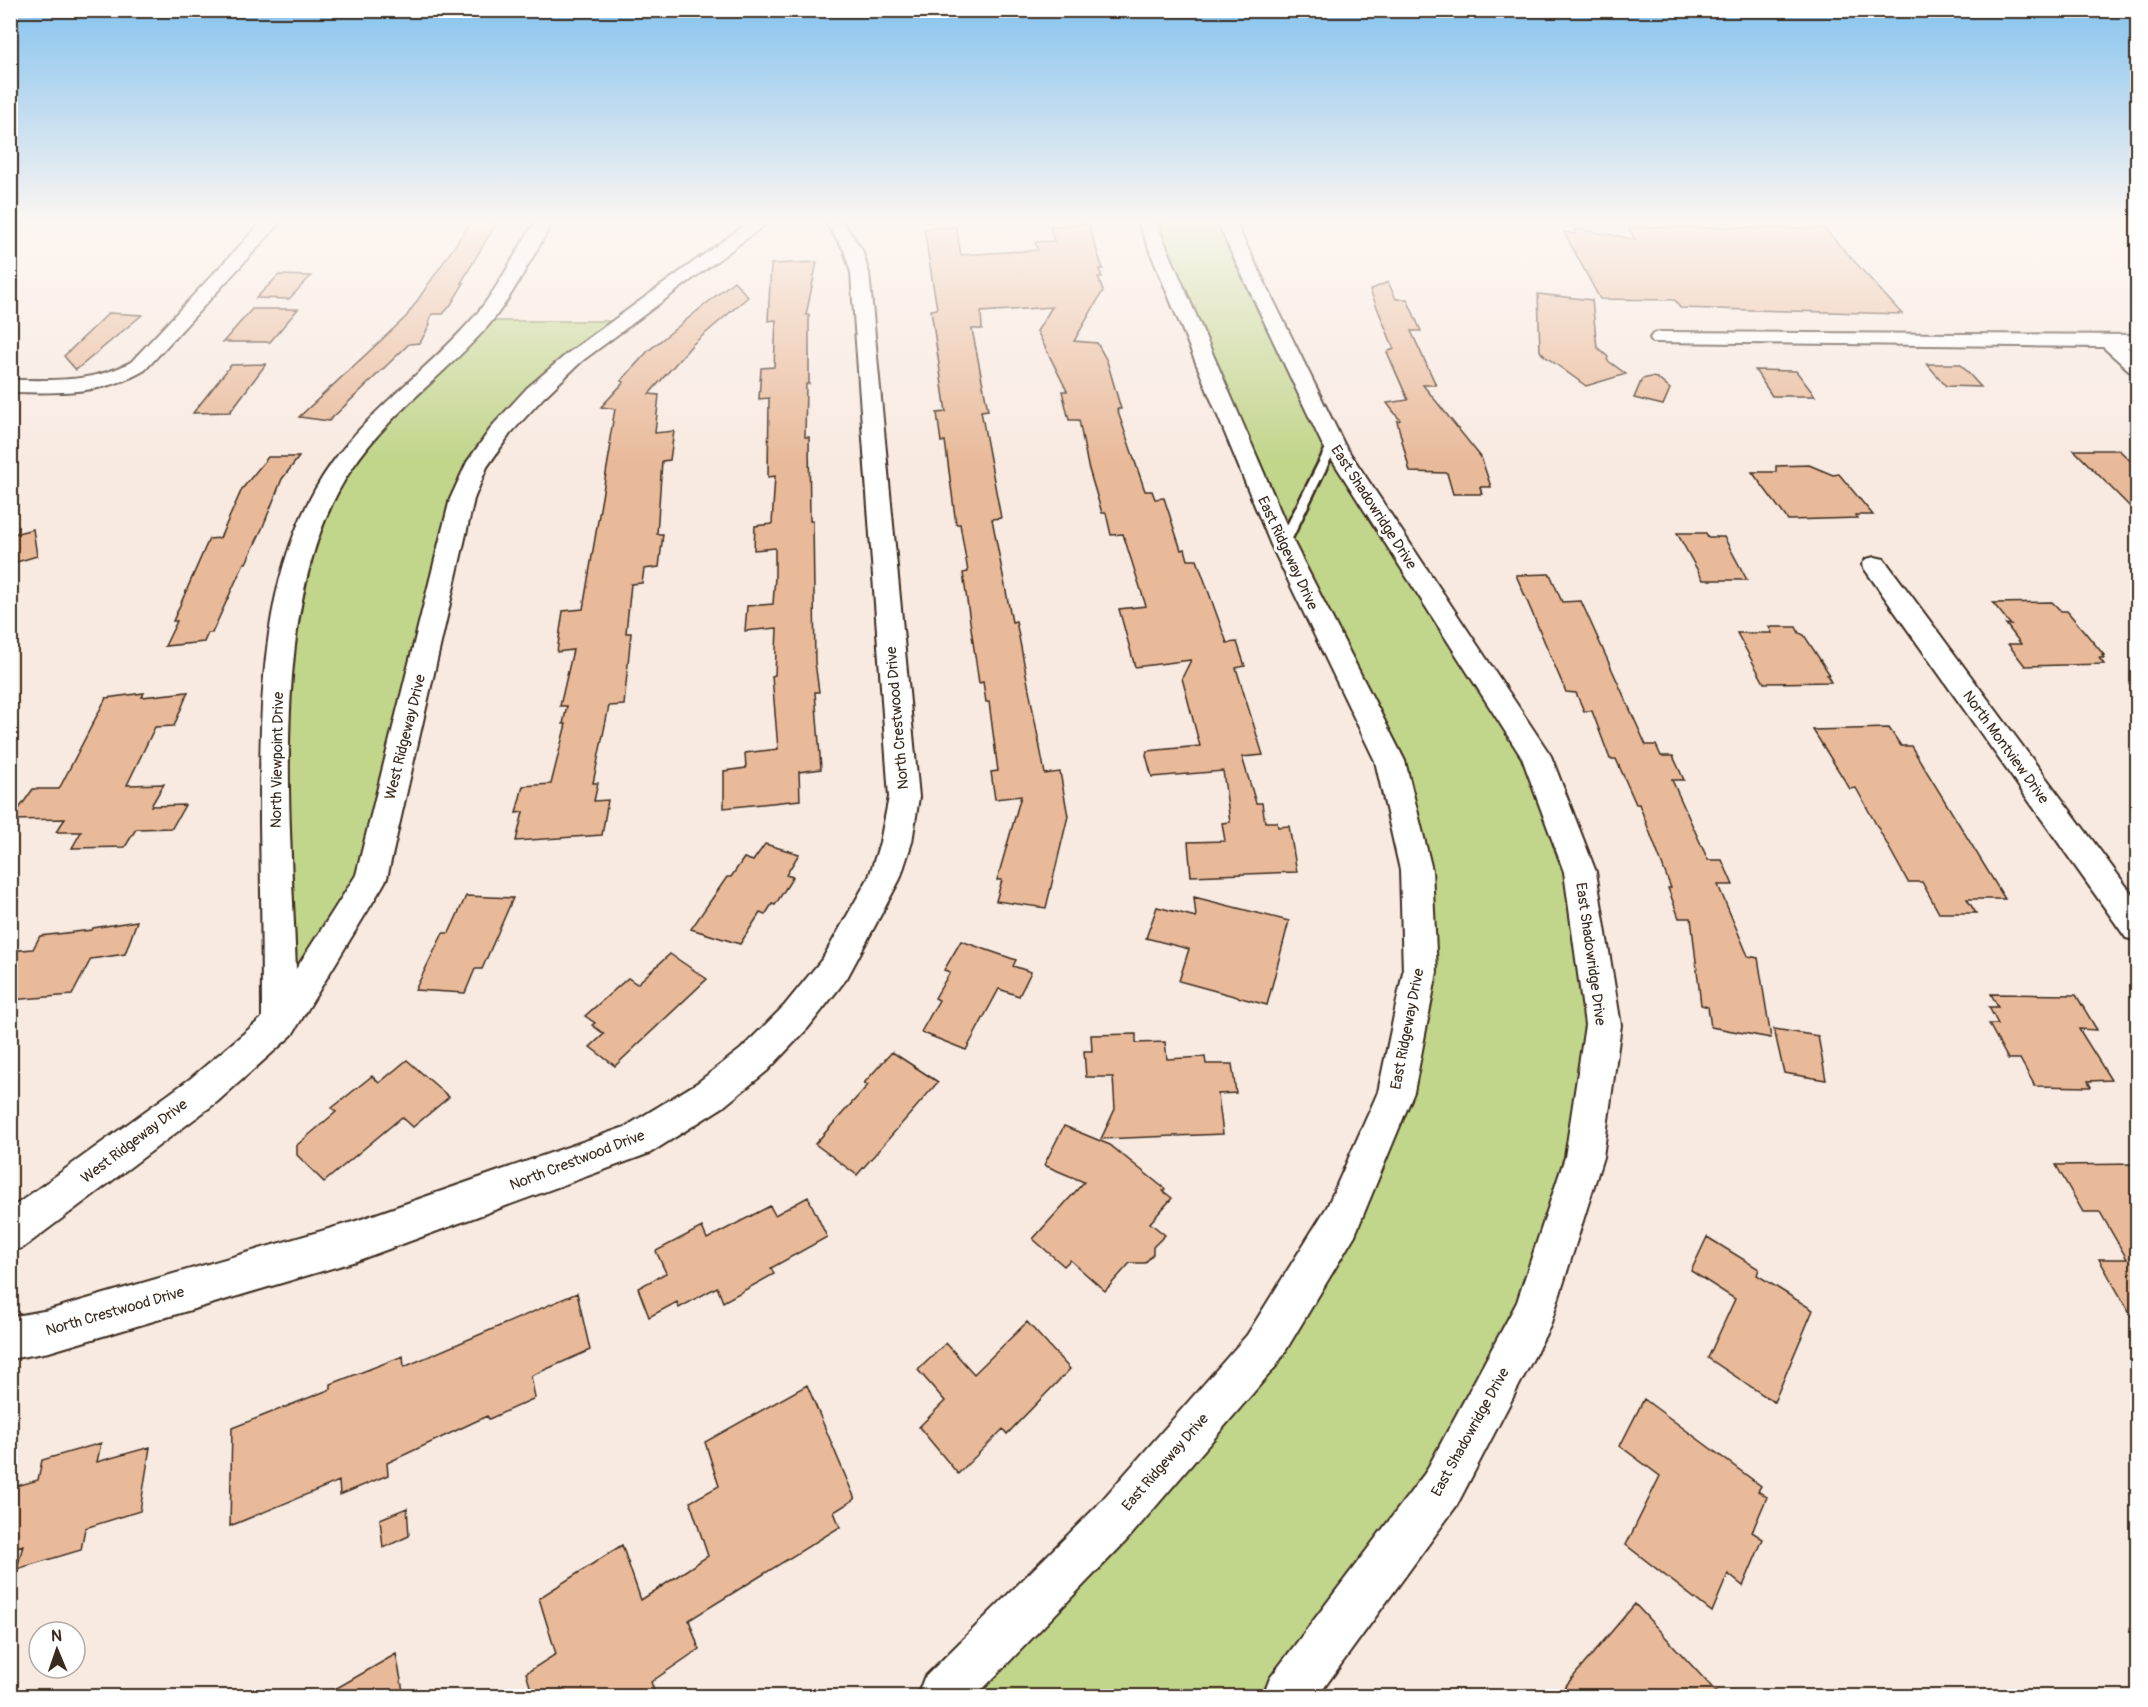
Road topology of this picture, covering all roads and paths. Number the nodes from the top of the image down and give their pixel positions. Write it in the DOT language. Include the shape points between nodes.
graph roads {
  1 [pos="198,302"];
  2 [pos="495,302"];
  3 [pos="651,302"];
  4 [pos="862,302"];
  5 [pos="1181,302"];
  6 [pos="1264,302"];
  7 [pos="1660,338"];
  8 [pos="2107,340"];
  9 [pos="2138,340"];
  10 [pos="2138,368"];
  11 [pos="10,386"];
  12 [pos="1333,444"];
  13 [pos="1283,545"];
  14 [pos="1875,565"];
  15 [pos="2138,928"];
  16 [pos="280,1024"];
  17 [pos="10,1233"];
  18 [pos="10,1338"];
  19 [pos="942,1696"];
  20 [pos="1288,1696"];
  1 -- 11 [label="street" via="127,373 82,386"];
  2 -- 16 [label="street, North Viewpoint Drive" via="481,321 373,427 340,468 308,532 285,623 274,734"];
  3 -- 16 [label="street, West Ridgeway Drive" via="575,357 535,393 502,429 476,466 462,499 371,878"];
  4 -- 18 [label="street, North Crestwood Drive" via="904,797 884,879 836,968 796,1017 754,1060 710,1095 637,1140 356,1241 49,1331"];
  5 -- 13 [label="street, East Ridgeway Drive"];
  6 -- 12 [label="street, East Shadowridge Drive"];
  7 -- 8 [label="street"];
  8 -- 9 [label="street"];
  8 -- 10 [label="street"];
  12 -- 13 [label="lane"];
  12 -- 20 [label="street, East Shadowridge Drive" via="1536,756 1580,872 1603,1025 1584,1156 1535,1311 1441,1489"];
  13 -- 19 [label="street, East Ridgeway Drive" via="1390,761 1416,870 1420,972 1395,1092 1341,1221 1262,1350 1111,1524"];
  14 -- 15 [label="street, North Montview Drive"];
  16 -- 17 [label="street, West Ridgeway Drive" via="204,1090"];
}
